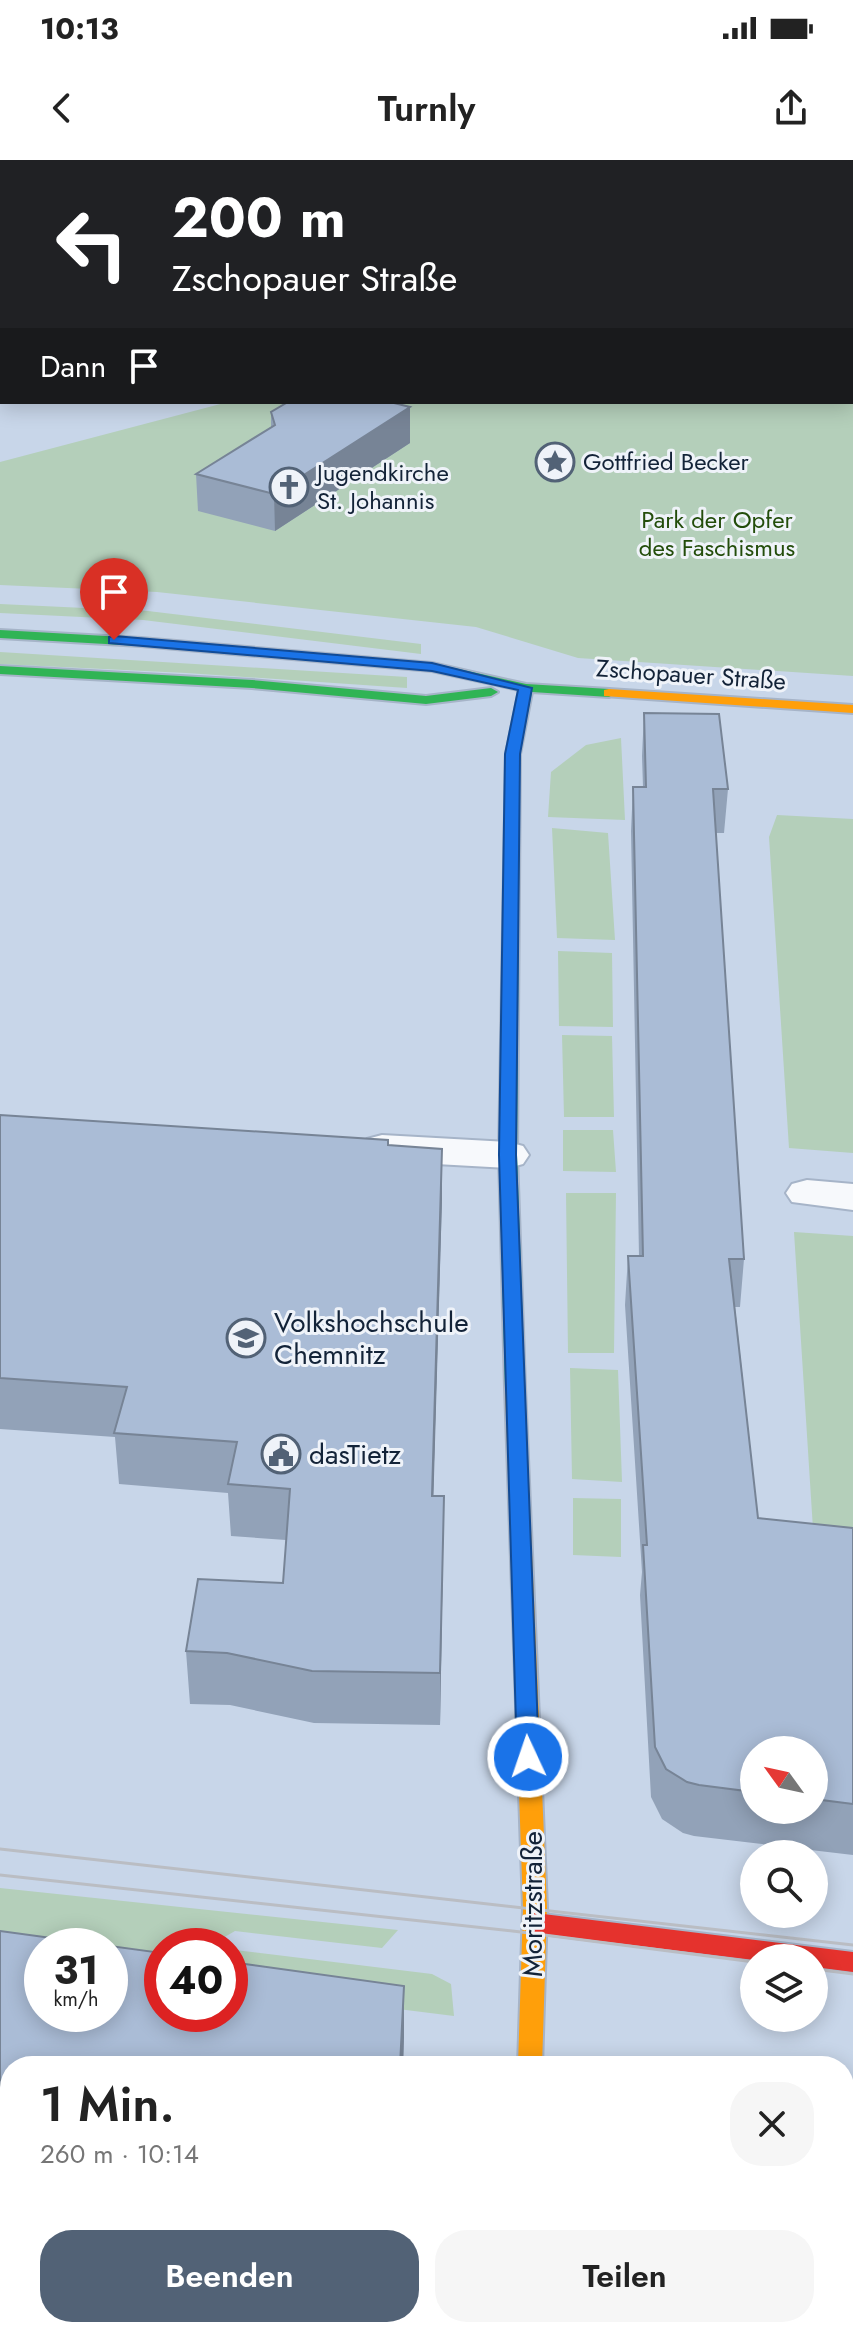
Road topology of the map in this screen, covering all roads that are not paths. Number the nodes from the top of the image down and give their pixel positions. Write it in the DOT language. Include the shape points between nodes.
graph roads {
  1 [pos="0,634"];
  2 [pos="0,670"];
  3 [pos="526,688"];
  4 [pos="853,709"];
  5 [pos="339,1145"];
  6 [pos="508,1155"];
  7 [pos="807,1193"];
  8 [pos="853,1197"];
  9 [pos="535,1923"];
  10 [pos="853,1962"];
  11 [pos="530,2056"];
  1 -- 3 [label="street, Zschopauer Straße" via="432,667"];
  2 -- 3 [label="street, Zschopauer Straße" via="426,700"];
  3 -- 4 [label="street, Zschopauer Straße"];
  3 -- 6 [label="street, Moritzstraße" via="513,754"];
  5 -- 6 [label="street"];
  6 -- 9 [label="street, Moritzstraße"];
  7 -- 8 [label="street"];
  9 -- 10 [label="street"];
  9 -- 11 [label="street, Moritzstraße"];
}
